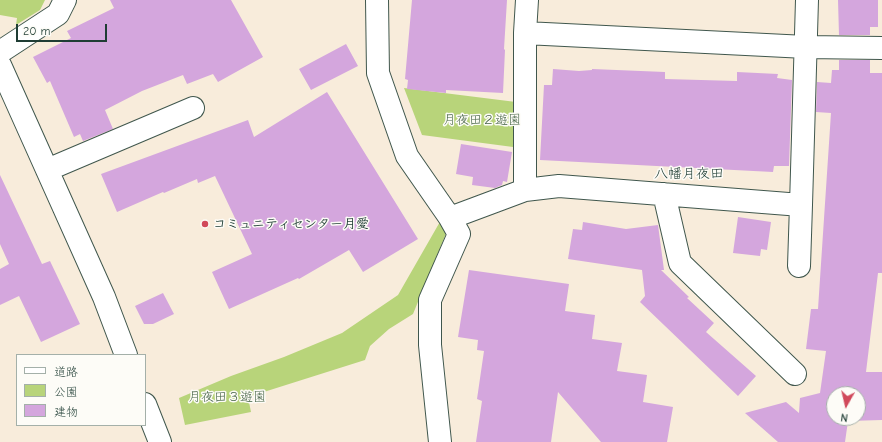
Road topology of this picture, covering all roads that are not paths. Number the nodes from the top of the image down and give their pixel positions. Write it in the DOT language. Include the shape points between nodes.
graph roads {
  1 [pos="65,0"];
  2 [pos="377,0"];
  3 [pos="527,0"];
  4 [pos="806,0"];
  5 [pos="525,33"];
  6 [pos="806,47"];
  7 [pos="882,48"];
  8 [pos="0,52"];
  9 [pos="0,64"];
  10 [pos="193,108"];
  11 [pos="48,170"];
  12 [pos="525,190"];
  13 [pos="664,194"];
  14 [pos="801,205"];
  15 [pos="450,218"];
  16 [pos="799,266"];
  17 [pos="126,354"];
  18 [pos="795,374"];
  19 [pos="146,407"];
  20 [pos="160,442"];
  21 [pos="440,442"];
  1 -- 8 [label="street" via="58,14"];
  2 -- 15 [label="street" via="378,72 407,156"];
  3 -- 5 [label="street"];
  4 -- 6 [label="street"];
  5 -- 6 [label="street"];
  5 -- 12 [label="street"];
  6 -- 7 [label="street"];
  6 -- 14 [label="street"];
  9 -- 11 [label="street"];
  10 -- 11 [label="street"];
  11 -- 17 [label="street" via="104,297"];
  12 -- 13 [label="street" via="559,186"];
  12 -- 15 [label="street"];
  13 -- 14 [label="street"];
  13 -- 18 [label="street" via="680,263"];
  14 -- 16 [label="street"];
  15 -- 21 [label="street" via="459,234 430,300 430,345"];
  19 -- 20 [label="street"];
}
